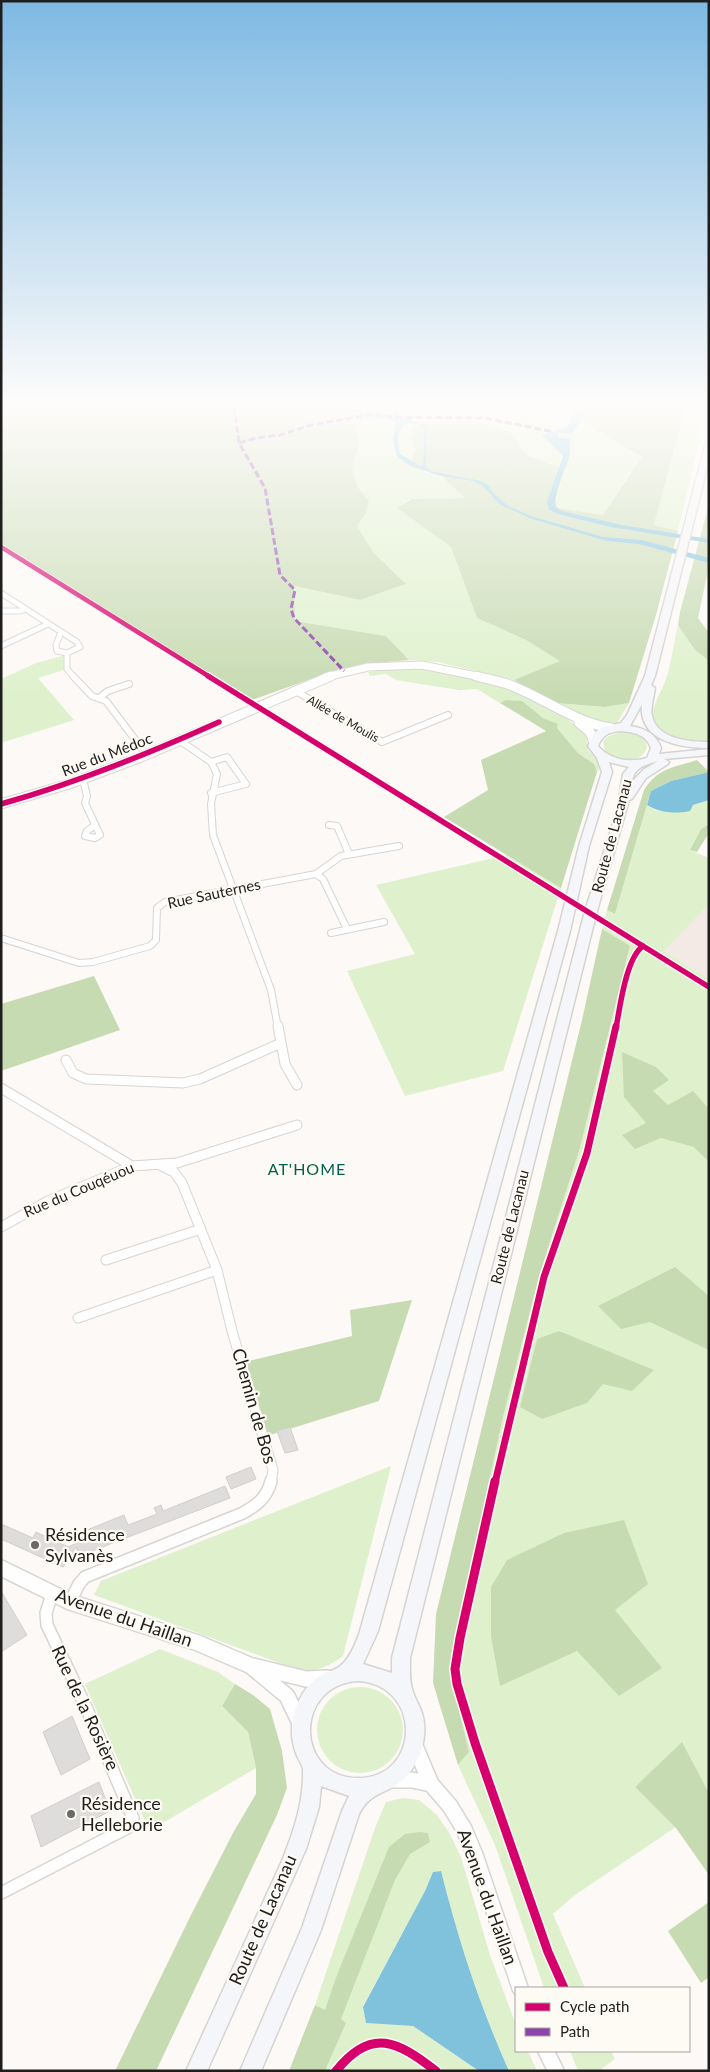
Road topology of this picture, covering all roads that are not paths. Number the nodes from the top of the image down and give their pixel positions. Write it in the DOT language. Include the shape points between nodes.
graph roads {
  1 [pos="694,503"];
  2 [pos="1,594"];
  3 [pos="25,609"];
  4 [pos="1,611"];
  5 [pos="48,624"];
  6 [pos="61,632"];
  7 [pos="1,646"];
  8 [pos="67,653"];
  9 [pos="650,676"];
  10 [pos="129,684"];
  11 [pos="650,688"];
  12 [pos="294,690"];
  13 [pos="99,698"];
  14 [pos="568,714"];
  15 [pos="448,715"];
  16 [pos="614,728"];
  17 [pos="646,733"];
  18 [pos="179,740"];
  19 [pos="593,740"];
  20 [pos="655,742"];
  21 [pos="709,750"];
  22 [pos="146,754"];
  23 [pos="602,757"];
  24 [pos="652,758"];
  25 [pos="211,762"];
  26 [pos="637,764"];
  27 [pos="83,779"];
  28 [pos="211,793"];
  29 [pos="1,804"];
  30 [pos="622,811"];
  31 [pos="329,825"];
  32 [pos="94,826"];
  33 [pos="399,846"];
  34 [pos="349,854"];
  35 [pos="316,874"];
  36 [pos="233,890"];
  37 [pos="384,922"];
  38 [pos="347,929"];
  39 [pos="331,933"];
  40 [pos="1,938"];
  41 [pos="281,1043"];
  42 [pos="66,1060"];
  43 [pos="297,1086"];
  44 [pos="1,1088"];
  45 [pos="298,1125"];
  46 [pos="160,1165"];
  47 [pos="132,1166"];
  48 [pos="1,1227"];
  49 [pos="201,1229"];
  50 [pos="106,1260"];
  51 [pos="217,1270"];
  52 [pos="78,1318"];
  53 [pos="1,1568"];
  54 [pos="52,1594"];
  55 [pos="70,1602"];
  56 [pos="249,1665"];
  57 [pos="338,1675"];
  58 [pos="405,1696"];
  59 [pos="301,1726"];
  60 [pos="414,1744"];
  61 [pos="312,1765"];
  62 [pos="388,1780"];
  63 [pos="432,1784"];
  64 [pos="369,1788"];
  65 [pos="1,1893"];
  66 [pos="520,1987"];
  67 [pos="546,2052"];
  68 [pos="196,2071"];
  69 [pos="250,2071"];
  70 [pos="556,2071"];
  1 -- 9 [label="main road"];
  2 -- 3 [label="street"];
  3 -- 4 [label="street"];
  3 -- 5 [label="street"];
  5 -- 6 [label="street"];
  5 -- 7 [label="street"];
  6 -- 8 [label="street" via="56,649"];
  6 -- 8 [label="street" via="79,644 78,649"];
  8 -- 13 [label="street" via="67,669 92,696"];
  9 -- 11 [label="main road"];
  9 -- 16 [label="main road" via="632,716 625,725"];
  10 -- 13 [label="street"];
  11 -- 17 [label="main road" via="639,722"];
  11 -- 21 [label="main road" via="647,713 654,729 674,740"];
  12 -- 14 [label="street, Rue du Médoc" via="353,669 432,666 510,685"];
  12 -- 15 [label="street, Allée de Moulis" via="382,742"];
  12 -- 18 [label="street, Rue du Médoc"];
  13 -- 22 [label="street" via="106,701"];
  14 -- 16 [label="street, Rue du Médoc" via="598,726"];
  14 -- 19 [label="street, Rue du Médoc" via="588,729"];
  16 -- 17 [label="main road"];
  16 -- 19 [label="main road"];
  17 -- 20 [label="main road"];
  18 -- 22 [label="street, Rue du Médoc"];
  18 -- 25 [label="street"];
  19 -- 23 [label="main road" via="596,752"];
  20 -- 21 [label="main road" via="675,749"];
  20 -- 24 [label="main road" via="656,753"];
  21 -- 24 [label="main road"];
  21 -- 30 [label="main road" via="664,762 648,770 634,784"];
  22 -- 27 [label="street, Rue du Médoc"];
  23 -- 26 [label="main road" via="618,763"];
  23 -- 57 [label="main road, Route de Lacanau" via="607,772 372,1621 356,1662"];
  24 -- 26 [label="main road"];
  25 -- 28 [label="street" via="217,774"];
  25 -- 28 [label="street" via="227,757 246,784"];
  26 -- 30 [label="main road, Route de Lacanau" via="628,774"];
  27 -- 29 [label="street, Rue du Médoc"];
  27 -- 32 [label="street" via="85,803"];
  28 -- 36 [label="street" via="209,816 213,835"];
  30 -- 58 [label="main road, Route de Lacanau" via="591,911 400,1658"];
  31 -- 34 [label="street" via="336,826"];
  33 -- 34 [label="street, Rue Sauternes"];
  34 -- 35 [label="street, Rue Sauternes" via="332,861"];
  35 -- 36 [label="street, Rue Sauternes"];
  35 -- 38 [label="street" via="324,879"];
  36 -- 40 [label="street, Rue Sauternes" via="165,902 157,908 156,940 150,946 93,962 79,963"];
  36 -- 41 [label="street" via="271,990"];
  37 -- 38 [label="street"];
  38 -- 39 [label="street"];
  41 -- 42 [label="street" via="200,1079 183,1082 86,1079 73,1073"];
  41 -- 43 [label="street" via="285,1064"];
  44 -- 47 [label="street"];
  45 -- 46 [label="street, Rue du Couqéuou" via="206,1155"];
  46 -- 47 [label="street, Rue du Couqéuou"];
  46 -- 49 [label="street, Chemin de Bos" via="174,1172 182,1183"];
  47 -- 48 [label="street, Rue du Couqéuou" via="46,1202"];
  49 -- 50 [label="street"];
  49 -- 51 [label="street, Chemin de Bos"];
  51 -- 52 [label="street"];
  51 -- 55 [label="street, Chemin de Bos" via="273,1470 270,1488 261,1504 244,1513 85,1578"];
  53 -- 54 [label="street, Avenue du Haillan"];
  54 -- 55 [label="street, Avenue du Haillan"];
  54 -- 65 [label="street, Rue de la Rosière" via="46,1608 47,1625 133,1818 127,1828"];
  55 -- 56 [label="street, Avenue du Haillan" via="198,1643"];
  56 -- 57 [label="street, Avenue du Haillan" via="306,1679"];
  56 -- 59 [label="street, Avenue du Haillan" via="292,1701"];
  57 -- 58 [label="main road" via="362,1671 378,1675 393,1683"];
  57 -- 59 [label="main road" via="320,1686 310,1698"];
  58 -- 60 [label="main road" via="412,1710"];
  59 -- 61 [label="main road" via="304,1746"];
  60 -- 62 [label="main road" via="400,1771"];
  60 -- 63 [label="street, Avenue du Haillan"];
  61 -- 64 [label="main road" via="338,1784"];
  61 -- 68 [label="main road, Route de Lacanau" via="311,1806 291,1859"];
  62 -- 63 [label="street"];
  62 -- 64 [label="main road"];
  63 -- 66 [label="street, Avenue du Haillan" via="464,1829"];
  64 -- 69 [label="main road" via="351,1811 311,1930"];
  67 -- 70 [label="street"];
}
